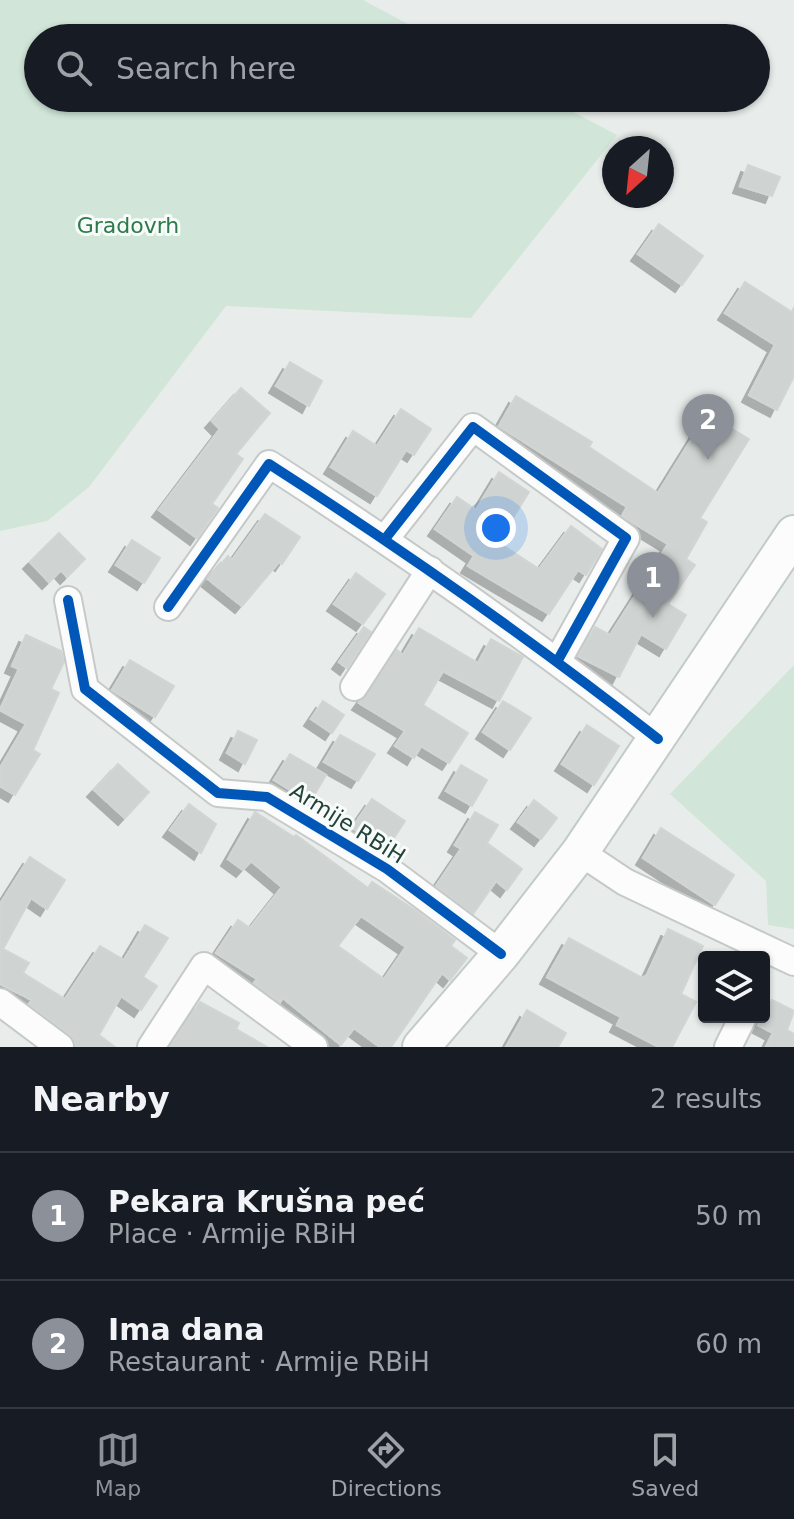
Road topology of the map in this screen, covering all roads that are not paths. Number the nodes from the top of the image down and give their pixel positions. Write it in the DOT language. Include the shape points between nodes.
graph roads {
  1 [pos="794,534"];
  2 [pos="385,539"];
  3 [pos="430,570"];
  4 [pos="68,600"];
  5 [pos="168,607"];
  6 [pos="558,660"];
  7 [pos="354,687"];
  8 [pos="658,739"];
  9 [pos="580,852"];
  10 [pos="501,954"];
  11 [pos="778,965"];
  12 [pos="0,1002"];
  13 [pos="740,1023"];
  14 [pos="60,1047"];
  15 [pos="151,1047"];
  16 [pos="314,1047"];
  17 [pos="421,1047"];
  18 [pos="728,1047"];
  1 -- 8 [label="main road"];
  2 -- 3 [label="street"];
  2 -- 5 [label="street" via="269,464"];
  2 -- 6 [label="street" via="473,427 626,538"];
  3 -- 6 [label="street"];
  3 -- 7 [label="street"];
  4 -- 10 [label="street, Armije RBiH" via="85,689 218,793 267,797 387,869"];
  6 -- 8 [label="street"];
  8 -- 9 [label="main road"];
  9 -- 10 [label="main road"];
  9 -- 11 [label="street"];
  10 -- 17 [label="main road"];
  12 -- 14 [label="street"];
  13 -- 18 [label="street"];
  15 -- 16 [label="street" via="204,966"];
}
